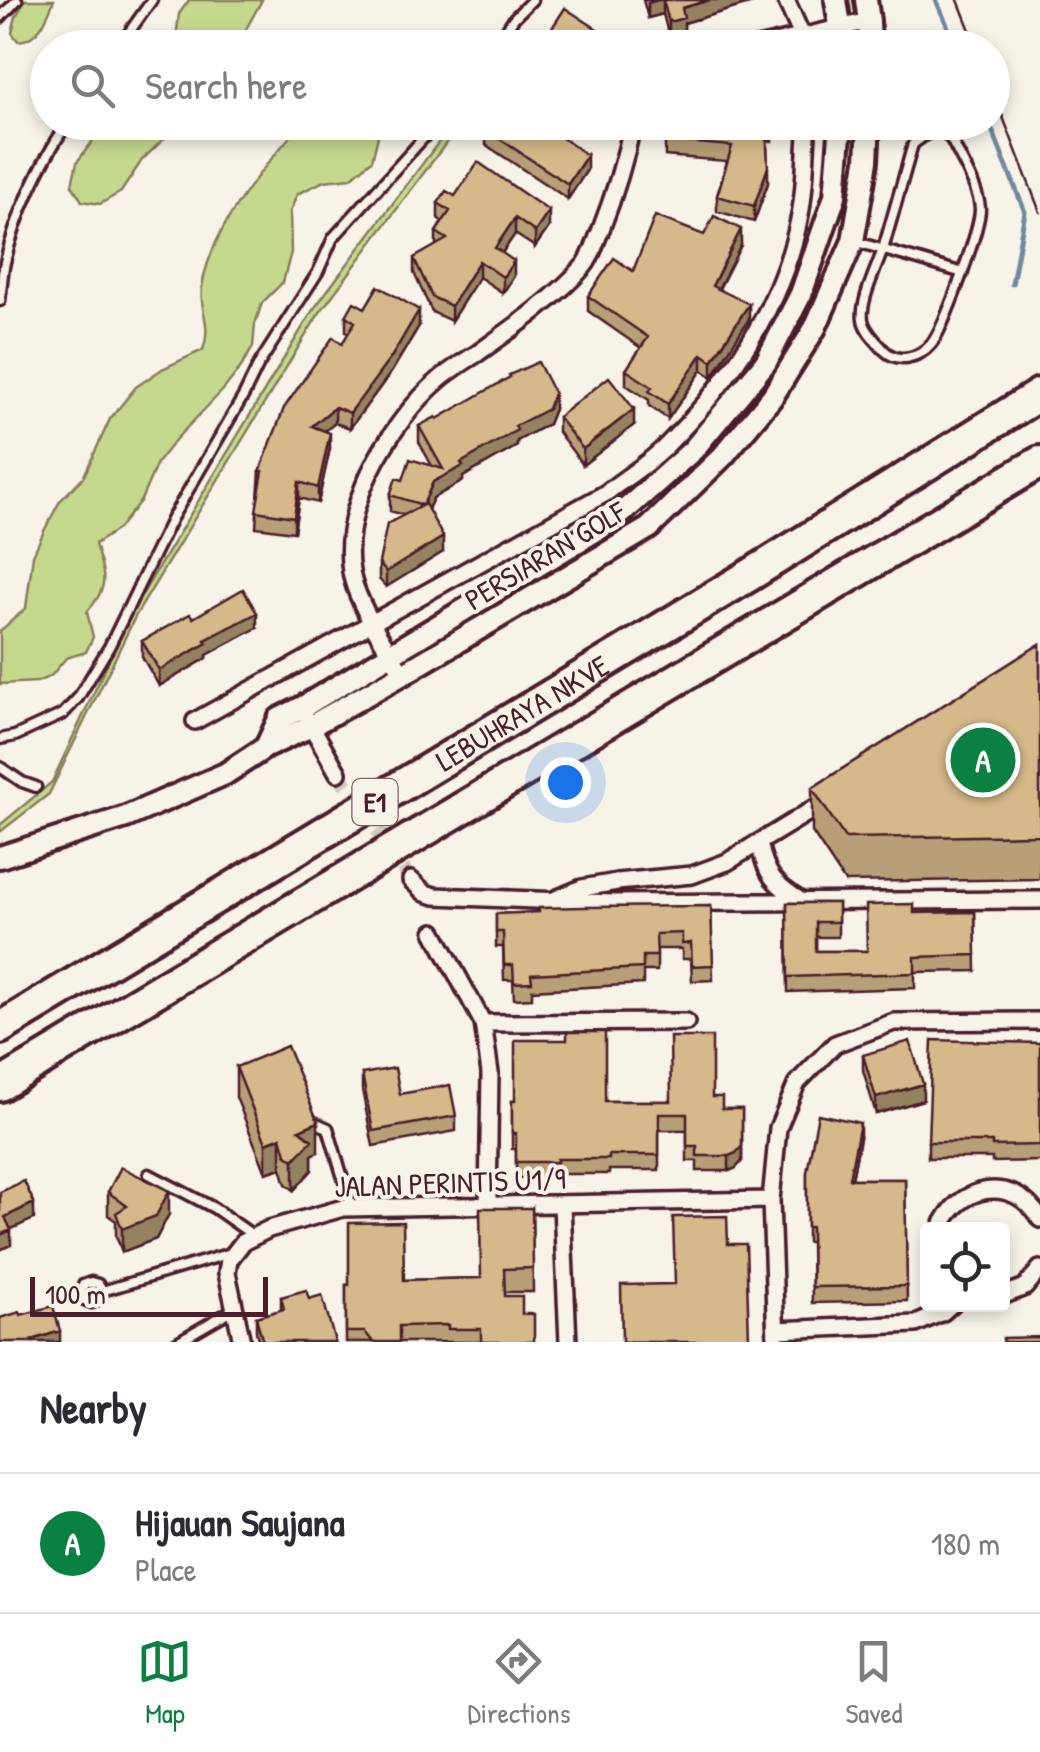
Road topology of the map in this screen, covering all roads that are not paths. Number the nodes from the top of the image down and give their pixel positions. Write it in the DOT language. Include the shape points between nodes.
graph roads {
  1 [pos="17,0"];
  2 [pos="152,0"];
  3 [pos="532,0"];
  4 [pos="786,0"];
  5 [pos="836,0"];
  6 [pos="868,10"];
  7 [pos="0,18"];
  8 [pos="131,30"];
  9 [pos="506,30"];
  10 [pos="799,30"];
  11 [pos="840,30"];
  12 [pos="848,30"];
  13 [pos="57,140"];
  14 [pos="422,140"];
  15 [pos="630,140"];
  16 [pos="807,140"];
  17 [pos="839,140"];
  18 [pos="868,140"];
  19 [pos="919,140"];
  20 [pos="951,140"];
  21 [pos="852,240"];
  22 [pos="883,250"];
  23 [pos="963,273"];
  24 [pos="0,302"];
  25 [pos="1040,394"];
  26 [pos="1040,462"];
  27 [pos="372,624"];
  28 [pos="390,653"];
  29 [pos="403,674"];
  30 [pos="306,717"];
  31 [pos="194,721"];
  32 [pos="0,739"];
  33 [pos="0,768"];
  34 [pos="338,773"];
  35 [pos="36,787"];
  36 [pos="842,791"];
  37 [pos="760,843"];
  38 [pos="0,858"];
  39 [pos="411,880"];
  40 [pos="1040,900"];
  41 [pos="801,901"];
  42 [pos="548,902"];
  43 [pos="434,932"];
  44 [pos="686,1022"];
  45 [pos="1040,1022"];
  46 [pos="484,1023"];
  47 [pos="0,1028"];
  48 [pos="0,1085"];
  49 [pos="312,1121"];
  50 [pos="149,1174"];
  51 [pos="770,1200"];
  52 [pos="562,1205"];
  53 [pos="488,1206"];
  54 [pos="352,1208"];
  55 [pos="1040,1219"];
  56 [pos="943,1222"];
  57 [pos="254,1236"];
  58 [pos="235,1252"];
  59 [pos="1040,1268"];
  60 [pos="102,1291"];
  61 [pos="1032,1291"];
  62 [pos="234,1310"];
  63 [pos="943,1312"];
  64 [pos="776,1336"];
  65 [pos="178,1342"];
  66 [pos="242,1342"];
  67 [pos="568,1342"];
  1 -- 7 [label="lane"];
  2 -- 8 [label="lane"];
  3 -- 9 [label="lane"];
  4 -- 10 [label="street"];
  5 -- 11 [label="street"];
  6 -- 12 [label="street"];
  13 -- 24 [label="lane" via="21,213"];
  14 -- 32 [label="lane" via="333,238 172,518 78,698 63,714"];
  15 -- 27 [label="street" via="587,264 524,320 440,378 402,418 376,461 348,549"];
  16 -- 27 [label="street" via="801,213 762,324 666,448 606,493"];
  17 -- 28 [label="street, PERSIARAN GOLF" via="834,196 801,294 766,362 693,450 616,519"];
  18 -- 21 [label="street, PERSIARAN GOLF"];
  19 -- 22 [label="lane"];
  20 -- 23 [label="lane" via="980,214"];
  21 -- 22 [label="lane"];
  21 -- 29 [label="street, PERSIARAN GOLF" via="815,328 772,397 649,528"];
  22 -- 23 [label="lane"];
  22 -- 23 [label="lane" via="862,318 898,359 934,341"];
  25 -- 47 [label="highway, LEBUHRAYA NKVE / E1"];
  26 -- 48 [label="highway, LEBUHRAYA NKVE / E1"];
  27 -- 28 [label="street"];
  27 -- 31 [label="street"];
  28 -- 29 [label="street"];
  28 -- 30 [label="street, PERSIARAN GOLF"];
  29 -- 30 [label="street, PERSIARAN GOLF"];
  30 -- 34 [label="street"];
  30 -- 38 [label="street, PERSIARAN GOLF" via="279,719 266,748 225,774 126,817"];
  33 -- 35 [label="lane"];
  36 -- 37 [label="street"];
  37 -- 41 [label="street" via="769,876"];
  37 -- 42 [label="street" via="692,875 582,888"];
  39 -- 42 [label="street" via="434,896"];
  40 -- 41 [label="street"];
  41 -- 42 [label="street"];
  43 -- 46 [label="street"];
  44 -- 46 [label="street"];
  45 -- 51 [label="street" via="894,1022 834,1044 797,1082 778,1128"];
  46 -- 53 [label="street"];
  49 -- 54 [label="lane" via="328,1128"];
  50 -- 57 [label="lane"];
  51 -- 52 [label="street, JALAN PERINTIS U1/9"];
  51 -- 64 [label="street"];
  52 -- 53 [label="street, JALAN PERINTIS U1/9"];
  52 -- 67 [label="street"];
  53 -- 54 [label="street, JALAN PERINTIS U1/9"];
  54 -- 57 [label="street, JALAN PERINTIS U1/9"];
  55 -- 56 [label="street" via="1022,1198 988,1190 956,1202"];
  57 -- 58 [label="street, JALAN PERINTIS U1/9"];
  58 -- 60 [label="lane"];
  58 -- 62 [label="street" via="227,1273"];
  59 -- 61 [label="street"];
  62 -- 65 [label="lane"];
  62 -- 66 [label="street"];
  63 -- 64 [label="street" via="916,1324"];
}
